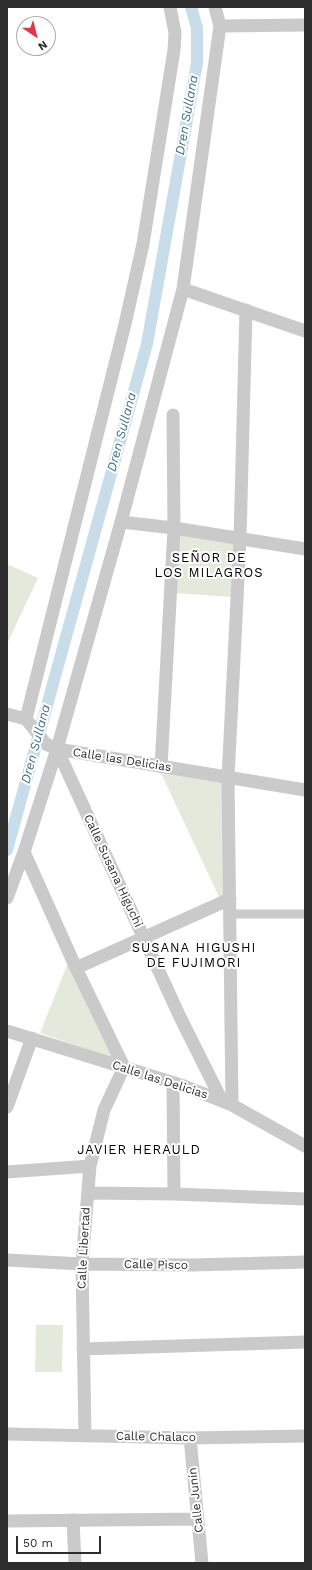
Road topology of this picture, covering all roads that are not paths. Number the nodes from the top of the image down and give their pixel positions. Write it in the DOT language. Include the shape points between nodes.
graph roads {
  1 [pos="170,7"];
  2 [pos="215,7"];
  3 [pos="305,25"];
  4 [pos="220,26"];
  5 [pos="183,289"];
  6 [pos="246,310"];
  7 [pos="305,331"];
  8 [pos="173,415"];
  9 [pos="120,522"];
  10 [pos="174,528"];
  11 [pos="240,538"];
  12 [pos="305,549"];
  13 [pos="7,714"];
  14 [pos="27,721"];
  15 [pos="51,747"];
  16 [pos="161,767"];
  17 [pos="228,778"];
  18 [pos="305,790"];
  19 [pos="24,852"];
  20 [pos="12,871"];
  21 [pos="7,898"];
  22 [pos="230,900"];
  23 [pos="230,914"];
  24 [pos="305,914"];
  25 [pos="143,938"];
  26 [pos="76,968"];
  27 [pos="7,1031"];
  28 [pos="32,1038"];
  29 [pos="124,1068"];
  30 [pos="173,1083"];
  31 [pos="227,1103"];
  32 [pos="7,1107"];
  33 [pos="305,1146"];
  34 [pos="90,1166"];
  35 [pos="7,1172"];
  36 [pos="88,1193"];
  37 [pos="174,1194"];
  38 [pos="305,1199"];
  39 [pos="7,1260"];
  40 [pos="305,1262"];
  41 [pos="82,1264"];
  42 [pos="305,1342"];
  43 [pos="83,1349"];
  44 [pos="7,1434"];
  45 [pos="85,1436"];
  46 [pos="305,1436"];
  47 [pos="190,1438"];
  48 [pos="198,1519"];
  49 [pos="73,1520"];
  50 [pos="7,1521"];
  51 [pos="75,1563"];
  52 [pos="202,1563"];
  1 -- 14 [label="street" via="175,33 174,50 143,244"];
  2 -- 4 [label="street"];
  3 -- 4 [label="street"];
  4 -- 5 [label="street"];
  5 -- 6 [label="street"];
  5 -- 9 [label="street"];
  6 -- 7 [label="street"];
  6 -- 11 [label="street"];
  8 -- 10 [label="street"];
  9 -- 10 [label="street"];
  9 -- 15 [label="street"];
  10 -- 11 [label="street"];
  10 -- 16 [label="street"];
  11 -- 12 [label="street"];
  11 -- 17 [label="street"];
  13 -- 14 [label="street"];
  14 -- 15 [label="street, Calle Susana Higuchi"];
  15 -- 16 [label="street, Calle las Delicias"];
  15 -- 19 [label="street"];
  15 -- 25 [label="street, Calle Susana Higuchi"];
  16 -- 17 [label="street, Calle las Delicias"];
  17 -- 18 [label="street, Calle las Delicias"];
  17 -- 22 [label="street"];
  19 -- 20 [label="street"];
  19 -- 26 [label="street"];
  20 -- 21 [label="street"];
  22 -- 23 [label="street"];
  22 -- 25 [label="street"];
  23 -- 24 [label="street"];
  23 -- 31 [label="street"];
  25 -- 26 [label="street"];
  25 -- 31 [label="street, Calle Susana Higuchi" via="180,1017"];
  26 -- 29 [label="street"];
  27 -- 28 [label="street, Calle las Delicias"];
  28 -- 29 [label="street, Calle las Delicias"];
  28 -- 32 [label="street"];
  29 -- 30 [label="street, Calle las Delicias"];
  29 -- 34 [label="street, Calle Libertad" via="104,1110"];
  30 -- 31 [label="street, Calle las Delicias"];
  30 -- 37 [label="street"];
  31 -- 33 [label="street, Calle las Delicias"];
  34 -- 35 [label="street"];
  34 -- 36 [label="street, Calle Libertad"];
  36 -- 37 [label="street"];
  36 -- 41 [label="street, Calle Libertad"];
  37 -- 38 [label="street"];
  39 -- 41 [label="street, Calle Pisco"];
  40 -- 41 [label="street, Calle Pisco"];
  41 -- 43 [label="street, Calle Libertad"];
  42 -- 43 [label="street"];
  43 -- 45 [label="street, Calle Libertad"];
  44 -- 45 [label="street, Calle Chalaco"];
  45 -- 47 [label="street, Calle Chalaco"];
  46 -- 47 [label="street, Calle Chalaco"];
  47 -- 48 [label="street, Calle Junín"];
  48 -- 49 [label="street"];
  48 -- 52 [label="street, Calle Junín"];
  49 -- 50 [label="street"];
  49 -- 51 [label="street"];
}
